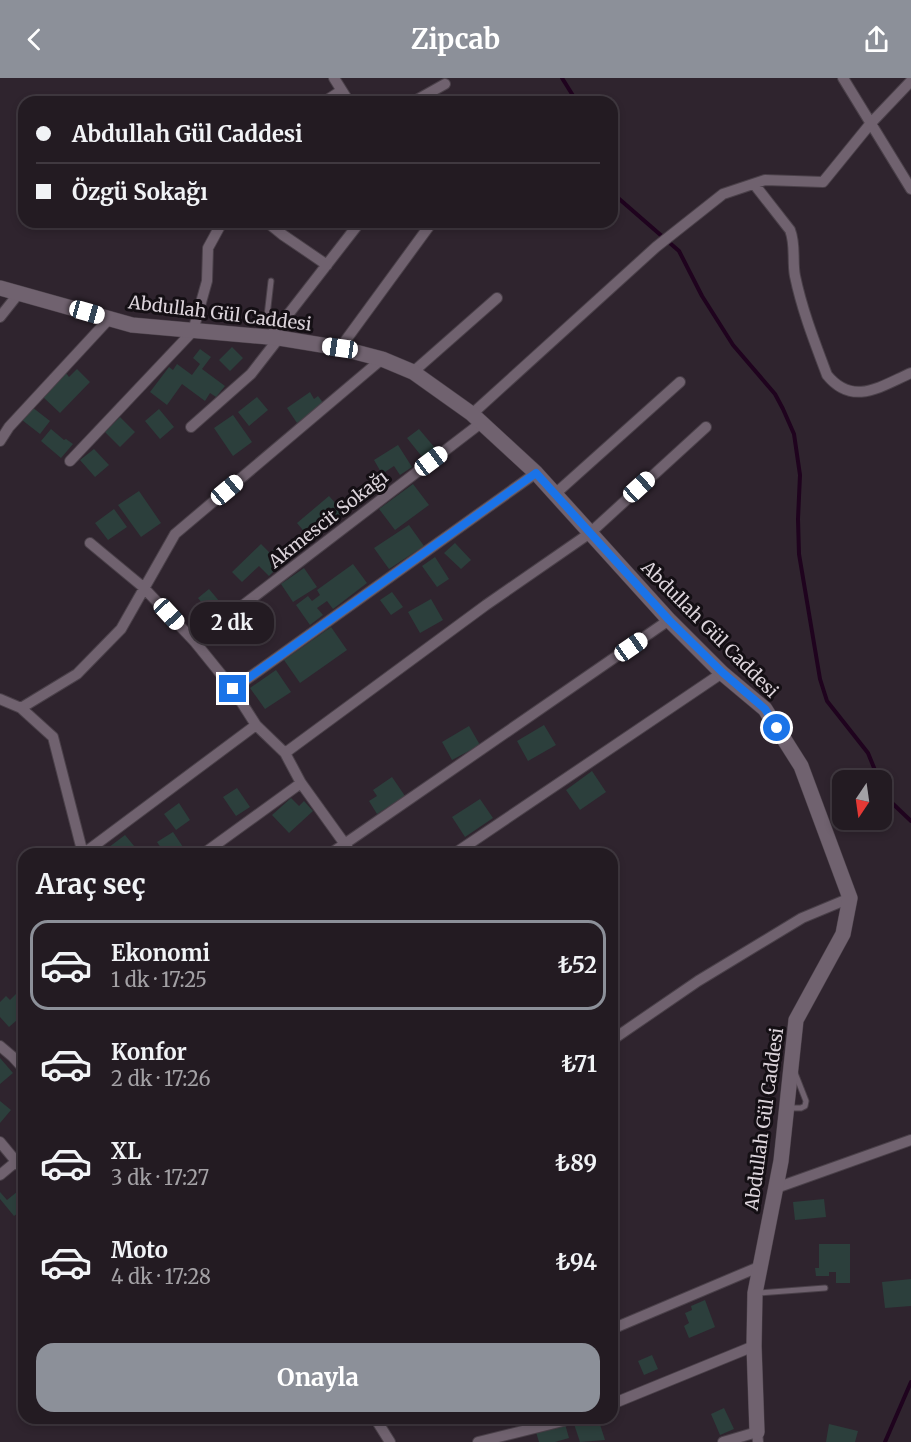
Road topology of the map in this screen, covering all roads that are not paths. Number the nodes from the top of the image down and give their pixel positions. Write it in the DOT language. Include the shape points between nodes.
graph roads {
  1 [pos="334,78"];
  2 [pos="843,78"];
  3 [pos="911,81"];
  4 [pos="445,84"];
  5 [pos="341,91"];
  6 [pos="333,96"];
  7 [pos="345,96"];
  8 [pos="424,96"];
  9 [pos="871,123"];
  10 [pos="754,184"];
  11 [pos="911,189"];
  12 [pos="219,228"];
  13 [pos="274,228"];
  14 [pos="355,228"];
  15 [pos="428,228"];
  16 [pos="327,265"];
  17 [pos="271,281"];
  18 [pos="0,288"];
  19 [pos="19,293"];
  20 [pos="497,297"];
  21 [pos="0,317"];
  22 [pos="109,319"];
  23 [pos="194,331"];
  24 [pos="274,337"];
  25 [pos="340,348"];
  26 [pos="381,359"];
  27 [pos="413,372"];
  28 [pos="911,373"];
  29 [pos="680,382"];
  30 [pos="476,419"];
  31 [pos="191,427"];
  32 [pos="706,427"];
  33 [pos="0,441"];
  34 [pos="70,461"];
  35 [pos="536,473"];
  36 [pos="555,494"];
  37 [pos="590,532"];
  38 [pos="90,543"];
  39 [pos="143,586"];
  40 [pos="669,620"];
  41 [pos="195,642"];
  42 [pos="722,672"];
  43 [pos="233,689"];
  44 [pos="0,699"];
  45 [pos="21,708"];
  46 [pos="256,725"];
  47 [pos="285,753"];
  48 [pos="301,783"];
  49 [pos="81,848"];
  50 [pos="91,848"];
  51 [pos="211,848"];
  52 [pos="348,848"];
  53 [pos="350,848"];
  54 [pos="463,848"];
  55 [pos="849,898"];
  56 [pos="618,1036"];
  57 [pos="0,1046"];
  58 [pos="18,1062"];
  59 [pos="911,1140"];
  60 [pos="0,1142"];
  61 [pos="18,1156"];
  62 [pos="18,1160"];
  63 [pos="0,1174"];
  64 [pos="776,1188"];
  65 [pos="761,1266"];
  66 [pos="825,1288"];
  67 [pos="756,1293"];
  68 [pos="618,1326"];
  69 [pos="754,1346"];
  70 [pos="618,1402"];
  71 [pos="379,1424"];
  72 [pos="551,1424"];
  73 [pos="757,1437"];
  74 [pos="390,1442"];
  75 [pos="478,1442"];
  76 [pos="723,1442"];
  1 -- 5 [label="street"];
  2 -- 9 [label="street"];
  3 -- 9 [label="street, Akmescit Sokağı"];
  4 -- 8 [label="street"];
  5 -- 6 [label="street"];
  5 -- 7 [label="street"];
  9 -- 10 [label="street, Akmescit Sokağı" via="823,182 765,180"];
  9 -- 11 [label="street"];
  10 -- 28 [label="street" via="794,238 793,262 800,298 827,375 845,390 865,392"];
  10 -- 30 [label="street, Akmescit Sokağı" via="723,194 656,247"];
  12 -- 23 [label="street" via="208,248 207,281"];
  13 -- 16 [label="street"];
  14 -- 16 [label="street"];
  15 -- 25 [label="street"];
  16 -- 24 [label="street"];
  17 -- 24 [label="lane" via="267,316"];
  18 -- 19 [label="street, Abdullah Gül Caddesi"];
  19 -- 21 [label="street"];
  19 -- 22 [label="street, Abdullah Gül Caddesi"];
  20 -- 27 [label="street"];
  22 -- 23 [label="street, Abdullah Gül Caddesi"];
  22 -- 33 [label="street"];
  23 -- 24 [label="street, Abdullah Gül Caddesi"];
  23 -- 34 [label="street"];
  24 -- 25 [label="street, Abdullah Gül Caddesi"];
  24 -- 31 [label="street" via="251,374"];
  25 -- 26 [label="street, Abdullah Gül Caddesi"];
  26 -- 27 [label="street, Abdullah Gül Caddesi"];
  26 -- 39 [label="street" via="175,534"];
  27 -- 30 [label="street, Abdullah Gül Caddesi"];
  29 -- 36 [label="street"];
  30 -- 35 [label="street, Abdullah Gül Caddesi"];
  30 -- 41 [label="street, Akmescit Sokağı"];
  32 -- 37 [label="street"];
  35 -- 36 [label="street, Abdullah Gül Caddesi"];
  35 -- 43 [label="street"];
  36 -- 37 [label="street, Abdullah Gül Caddesi"];
  37 -- 40 [label="street, Abdullah Gül Caddesi"];
  37 -- 47 [label="street"];
  38 -- 39 [label="street"];
  39 -- 41 [label="street"];
  39 -- 45 [label="street" via="121,629 77,674"];
  40 -- 42 [label="street, Abdullah Gül Caddesi"];
  40 -- 53 [label="street"];
  41 -- 43 [label="street"];
  42 -- 54 [label="street"];
  42 -- 55 [label="street, Abdullah Gül Caddesi" via="765,709 801,766"];
  43 -- 46 [label="street"];
  44 -- 45 [label="street"];
  45 -- 49 [label="street" via="52,737"];
  46 -- 47 [label="street"];
  46 -- 50 [label="street"];
  47 -- 48 [label="street"];
  48 -- 51 [label="street"];
  48 -- 52 [label="street"];
  55 -- 56 [label="street" via="811,914 735,958"];
  55 -- 64 [label="street, Abdullah Gül Caddesi" via="843,934 796,1020"];
  57 -- 58 [label="street"];
  59 -- 64 [label="street"];
  60 -- 61 [label="street"];
  62 -- 63 [label="street"];
  64 -- 65 [label="street, Abdullah Gül Caddesi"];
  65 -- 67 [label="street, Abdullah Gül Caddesi"];
  65 -- 68 [label="street"];
  66 -- 67 [label="lane"];
  67 -- 69 [label="street, Abdullah Gül Caddesi"];
  69 -- 70 [label="street"];
  69 -- 73 [label="street, Abdullah Gül Caddesi"];
  71 -- 74 [label="street"];
  72 -- 75 [label="street"];
  73 -- 76 [label="street"];
}
